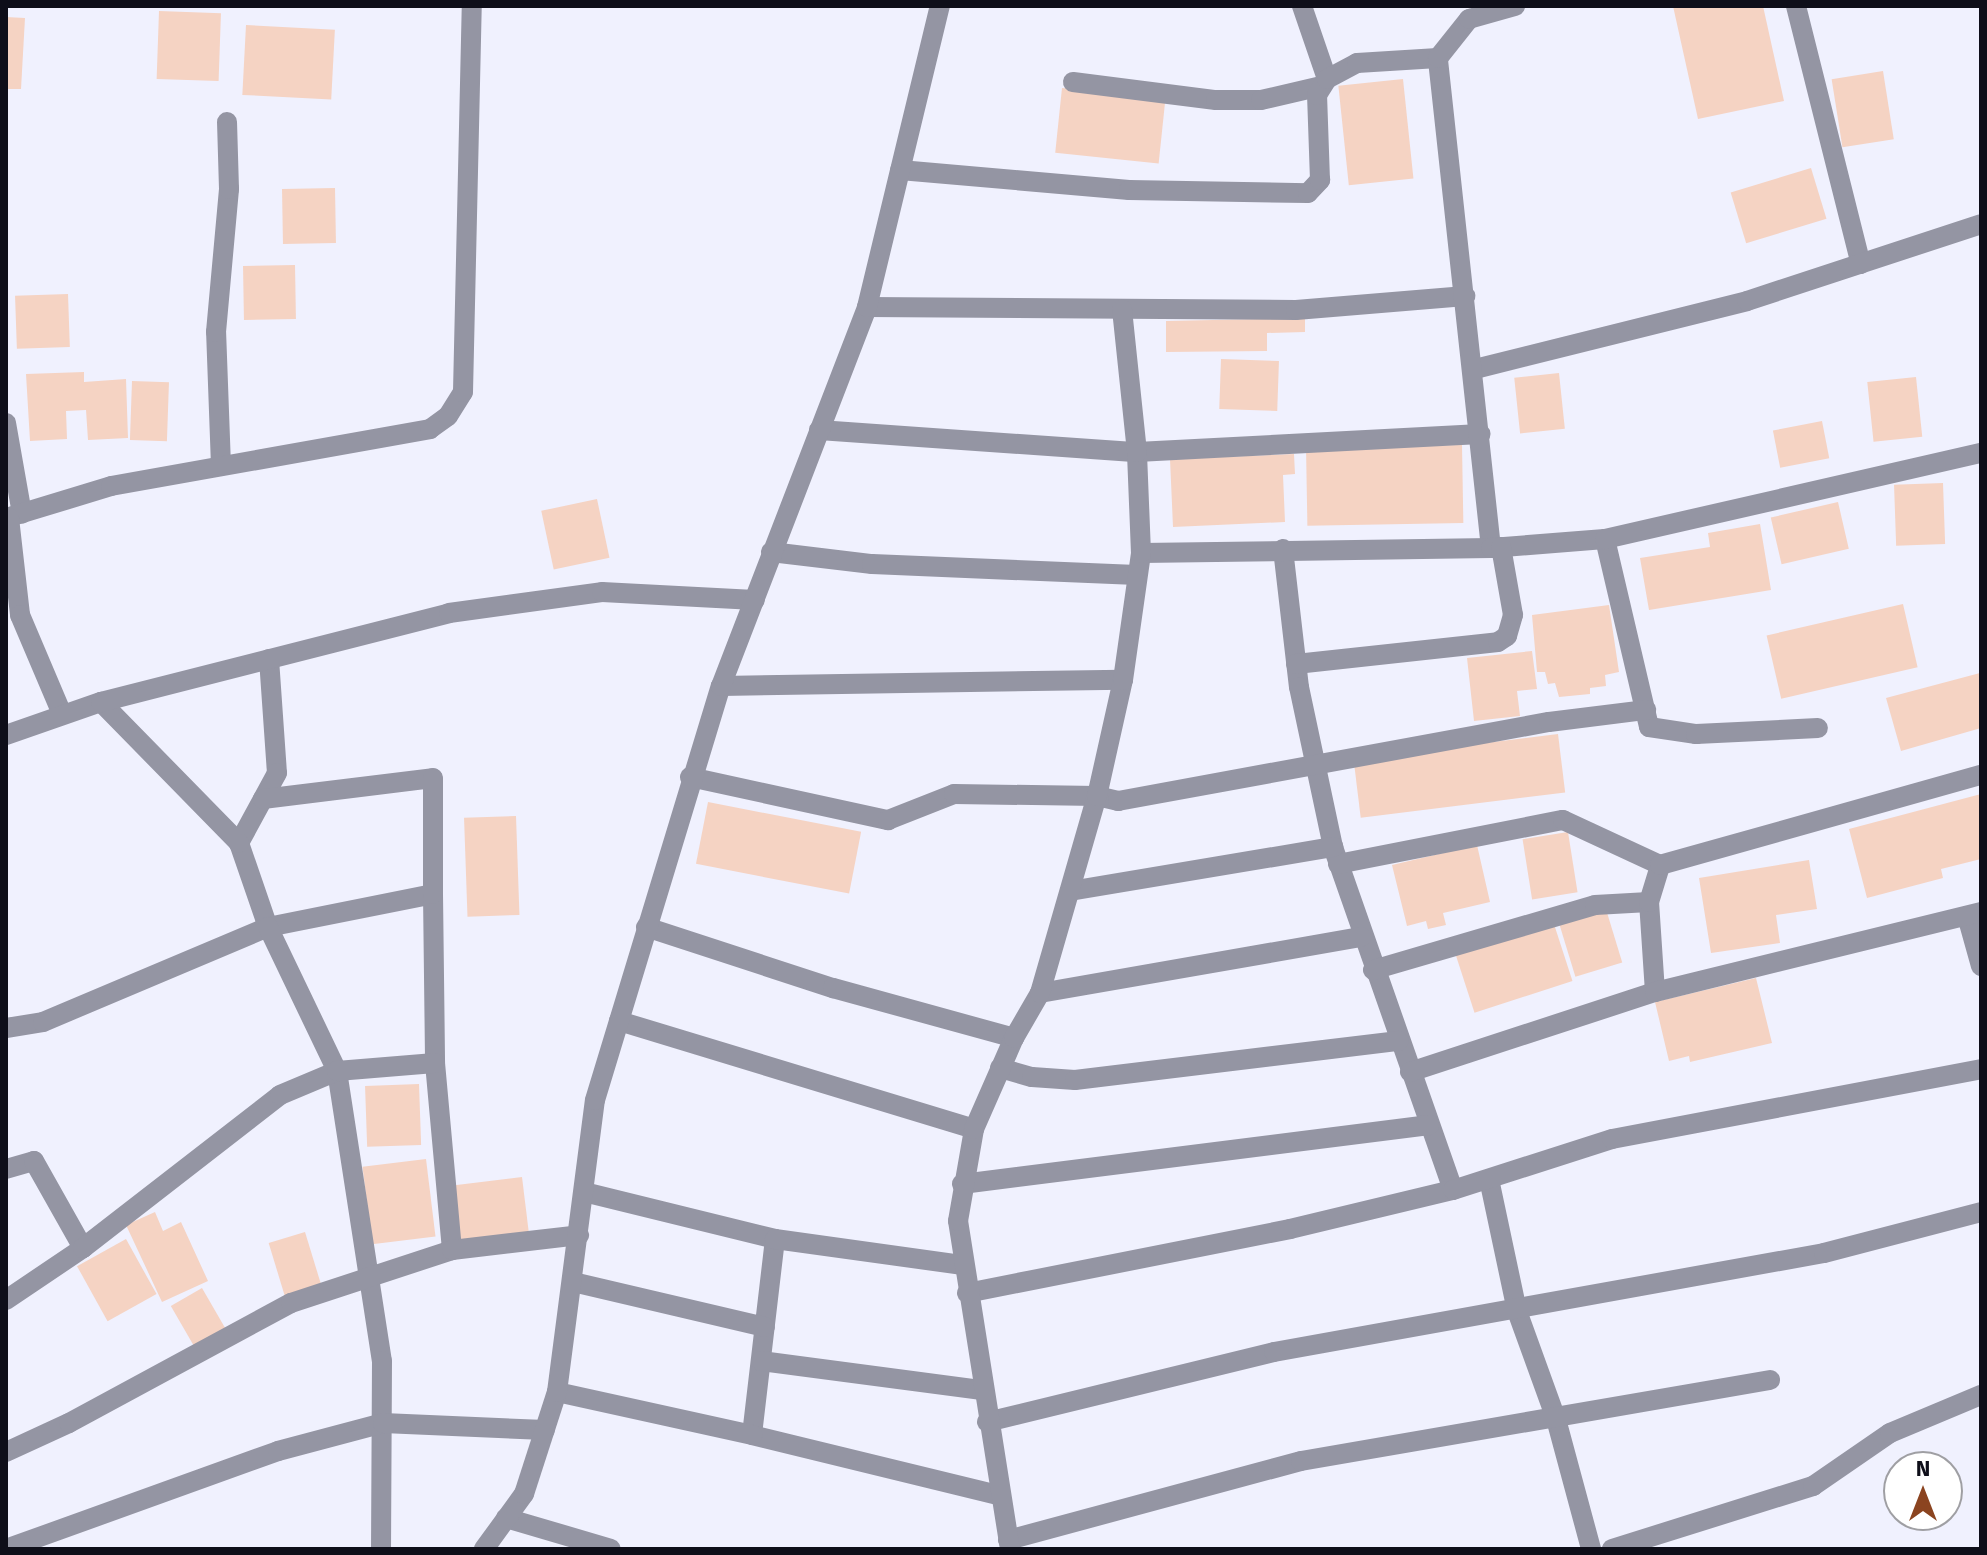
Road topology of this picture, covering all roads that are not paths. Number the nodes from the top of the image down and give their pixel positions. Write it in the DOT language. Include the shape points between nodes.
graph roads {
  1 [pos="472,6"];
  2 [pos="940,6"];
  3 [pos="1302,6"];
  4 [pos="1515,6"];
  5 [pos="1796,6"];
  6 [pos="1438,58"];
  7 [pos="1073,82"];
  8 [pos="1324,82"];
  9 [pos="227,122"];
  10 [pos="900,170"];
  11 [pos="1981,224"];
  12 [pos="1861,264"];
  13 [pos="1465,296"];
  14 [pos="867,307"];
  15 [pos="1122,310"];
  16 [pos="1475,369"];
  17 [pos="6,423"];
  18 [pos="819,430"];
  19 [pos="1481,434"];
  20 [pos="1137,452"];
  21 [pos="1981,453"];
  22 [pos="221,466"];
  23 [pos="12,517"];
  24 [pos="1605,539"];
  25 [pos="1496,548"];
  26 [pos="1283,549"];
  27 [pos="771,552"];
  28 [pos="1141,553"];
  29 [pos="1137,575"];
  30 [pos="755,600"];
  31 [pos="269,659"];
  32 [pos="1296,664"];
  33 [pos="1123,680"];
  34 [pos="721,686"];
  35 [pos="101,702"];
  36 [pos="1646,710"];
  37 [pos="62,714"];
  38 [pos="1818,728"];
  39 [pos="6,735"];
  40 [pos="1313,764"];
  41 [pos="1981,775"];
  42 [pos="690,777"];
  43 [pos="1097,796"];
  44 [pos="263,799"];
  45 [pos="239,843"];
  46 [pos="1336,856"];
  47 [pos="1660,865"];
  48 [pos="1070,891"];
  49 [pos="433,894"];
  50 [pos="1649,902"];
  51 [pos="1974,914"];
  52 [pos="268,927"];
  53 [pos="646,927"];
  54 [pos="1361,937"];
  55 [pos="1981,966"];
  56 [pos="1373,970"];
  57 [pos="1655,992"];
  58 [pos="1040,993"];
  59 [pos="619,1021"];
  60 [pos="6,1028"];
  61 [pos="1014,1038"];
  62 [pos="1399,1041"];
  63 [pos="435,1063"];
  64 [pos="1000,1068"];
  65 [pos="1981,1069"];
  66 [pos="337,1071"];
  67 [pos="1410,1072"];
  68 [pos="1429,1125"];
  69 [pos="974,1129"];
  70 [pos="6,1169"];
  71 [pos="1489,1179"];
  72 [pos="962,1184"];
  73 [pos="1453,1190"];
  74 [pos="584,1192"];
  75 [pos="1981,1212"];
  76 [pos="579,1235"];
  77 [pos="775,1239"];
  78 [pos="83,1248"];
  79 [pos="452,1250"];
  80 [pos="963,1265"];
  81 [pos="368,1274"];
  82 [pos="573,1282"];
  83 [pos="967,1293"];
  84 [pos="6,1300"];
  85 [pos="1517,1311"];
  86 [pos="765,1327"];
  87 [pos="761,1361"];
  88 [pos="1770,1380"];
  89 [pos="982,1390"];
  90 [pos="557,1392"];
  91 [pos="1981,1395"];
  92 [pos="1556,1419"];
  93 [pos="987,1422"];
  94 [pos="383,1423"];
  95 [pos="545,1430"];
  96 [pos="752,1435"];
  97 [pos="6,1452"];
  98 [pos="998,1495"];
  99 [pos="506,1518"];
  100 [pos="1009,1544"];
  101 [pos="6,1549"];
  102 [pos="381,1549"];
  103 [pos="484,1549"];
  104 [pos="611,1549"];
  105 [pos="1591,1549"];
  106 [pos="1612,1549"];
  1 -- 22 [label="street" via="464,364 457,405 430,429"];
  2 -- 10 [label="street"];
  3 -- 8 [label="street"];
  4 -- 6 [label="street" via="1469,19"];
  5 -- 12 [label="street"];
  6 -- 8 [label="street" via="1357,63"];
  6 -- 13 [label="street"];
  7 -- 8 [label="street" via="1216,100 1261,100"];
  8 -- 10 [label="street" via="1317,95 1320,180 1308,193 1129,190"];
  9 -- 22 [label="street" via="229,189 216,332"];
  10 -- 14 [label="street"];
  11 -- 12 [label="street"];
  12 -- 16 [label="street" via="1747,301"];
  13 -- 15 [label="street" via="1296,310"];
  13 -- 16 [label="street"];
  14 -- 15 [label="street"];
  14 -- 18 [label="street"];
  15 -- 20 [label="street"];
  16 -- 19 [label="street"];
  17 -- 23 [label="street"];
  18 -- 20 [label="street"];
  18 -- 27 [label="street"];
  19 -- 20 [label="street"];
  19 -- 25 [label="street"];
  20 -- 28 [label="street"];
  21 -- 24 [label="street"];
  22 -- 23 [label="street" via="111,486"];
  23 -- 37 [label="street" via="20,615"];
  24 -- 25 [label="street"];
  24 -- 36 [label="street"];
  25 -- 26 [label="street"];
  25 -- 32 [label="street" via="1513,615 1507,636 1498,642"];
  26 -- 28 [label="street"];
  26 -- 32 [label="street"];
  27 -- 29 [label="street" via="872,564"];
  27 -- 30 [label="street"];
  28 -- 29 [label="street"];
  29 -- 33 [label="street"];
  30 -- 31 [label="street" via="602,592 449,613"];
  30 -- 34 [label="street"];
  31 -- 35 [label="street"];
  31 -- 44 [label="street" via="277,773"];
  32 -- 40 [label="street"];
  33 -- 34 [label="street"];
  33 -- 43 [label="street"];
  34 -- 42 [label="street"];
  35 -- 37 [label="street"];
  35 -- 45 [label="street"];
  36 -- 38 [label="street" via="1649,727 1663,732"];
  36 -- 40 [label="street"];
  37 -- 39 [label="street"];
  40 -- 43 [label="street" via="1118,801"];
  40 -- 46 [label="street"];
  41 -- 47 [label="street"];
  42 -- 43 [label="street" via="888,820 954,794"];
  42 -- 53 [label="street"];
  43 -- 48 [label="street"];
  44 -- 45 [label="street"];
  44 -- 49 [label="street" via="433,778"];
  45 -- 52 [label="street"];
  46 -- 47 [label="street" via="1563,820"];
  46 -- 48 [label="street"];
  46 -- 54 [label="street"];
  47 -- 50 [label="street"];
  48 -- 58 [label="street"];
  49 -- 52 [label="street"];
  49 -- 63 [label="street"];
  50 -- 56 [label="street" via="1595,905"];
  50 -- 57 [label="street"];
  51 -- 55 [label="street"];
  51 -- 57 [label="street"];
  52 -- 60 [label="street" via="43,1022"];
  52 -- 66 [label="street"];
  53 -- 59 [label="street"];
  53 -- 61 [label="street" via="833,988"];
  54 -- 56 [label="street"];
  54 -- 58 [label="street"];
  56 -- 62 [label="street"];
  57 -- 67 [label="street"];
  58 -- 61 [label="street"];
  59 -- 69 [label="street"];
  59 -- 74 [label="street" via="595,1100"];
  61 -- 64 [label="street"];
  62 -- 64 [label="street" via="1075,1080"];
  62 -- 67 [label="street"];
  63 -- 66 [label="street"];
  63 -- 79 [label="street"];
  64 -- 69 [label="street"];
  65 -- 71 [label="street" via="1612,1139"];
  66 -- 78 [label="street" via="280,1095"];
  66 -- 81 [label="street"];
  67 -- 68 [label="street"];
  68 -- 72 [label="street"];
  68 -- 73 [label="street"];
  69 -- 72 [label="street"];
  70 -- 78 [label="street" via="34,1161"];
  71 -- 73 [label="street"];
  71 -- 85 [label="street"];
  72 -- 80 [label="street"];
  73 -- 83 [label="street" via="1290,1229"];
  74 -- 76 [label="street"];
  74 -- 77 [label="street"];
  75 -- 85 [label="street" via="1824,1253"];
  76 -- 79 [label="street"];
  76 -- 82 [label="street"];
  77 -- 80 [label="street"];
  77 -- 86 [label="street"];
  78 -- 84 [label="street"];
  79 -- 81 [label="street"];
  80 -- 83 [label="street"];
  81 -- 94 [label="street" via="382,1361"];
  81 -- 97 [label="street" via="291,1303"];
  82 -- 86 [label="street"];
  82 -- 90 [label="street"];
  83 -- 89 [label="street"];
  85 -- 92 [label="street"];
  85 -- 93 [label="street" via="1274,1352"];
  86 -- 87 [label="street"];
  87 -- 89 [label="street"];
  87 -- 96 [label="street"];
  88 -- 92 [label="street"];
  89 -- 93 [label="street"];
  90 -- 95 [label="street"];
  90 -- 96 [label="street"];
  91 -- 106 [label="street" via="1890,1433 1813,1486"];
  92 -- 100 [label="street" via="1301,1461"];
  92 -- 105 [label="street"];
  93 -- 98 [label="street"];
  94 -- 95 [label="street"];
  94 -- 101 [label="street" via="278,1451"];
  94 -- 102 [label="street"];
  95 -- 99 [label="street" via="524,1494"];
  96 -- 98 [label="street"];
  98 -- 100 [label="street"];
  99 -- 103 [label="street"];
  99 -- 104 [label="street"];
}
